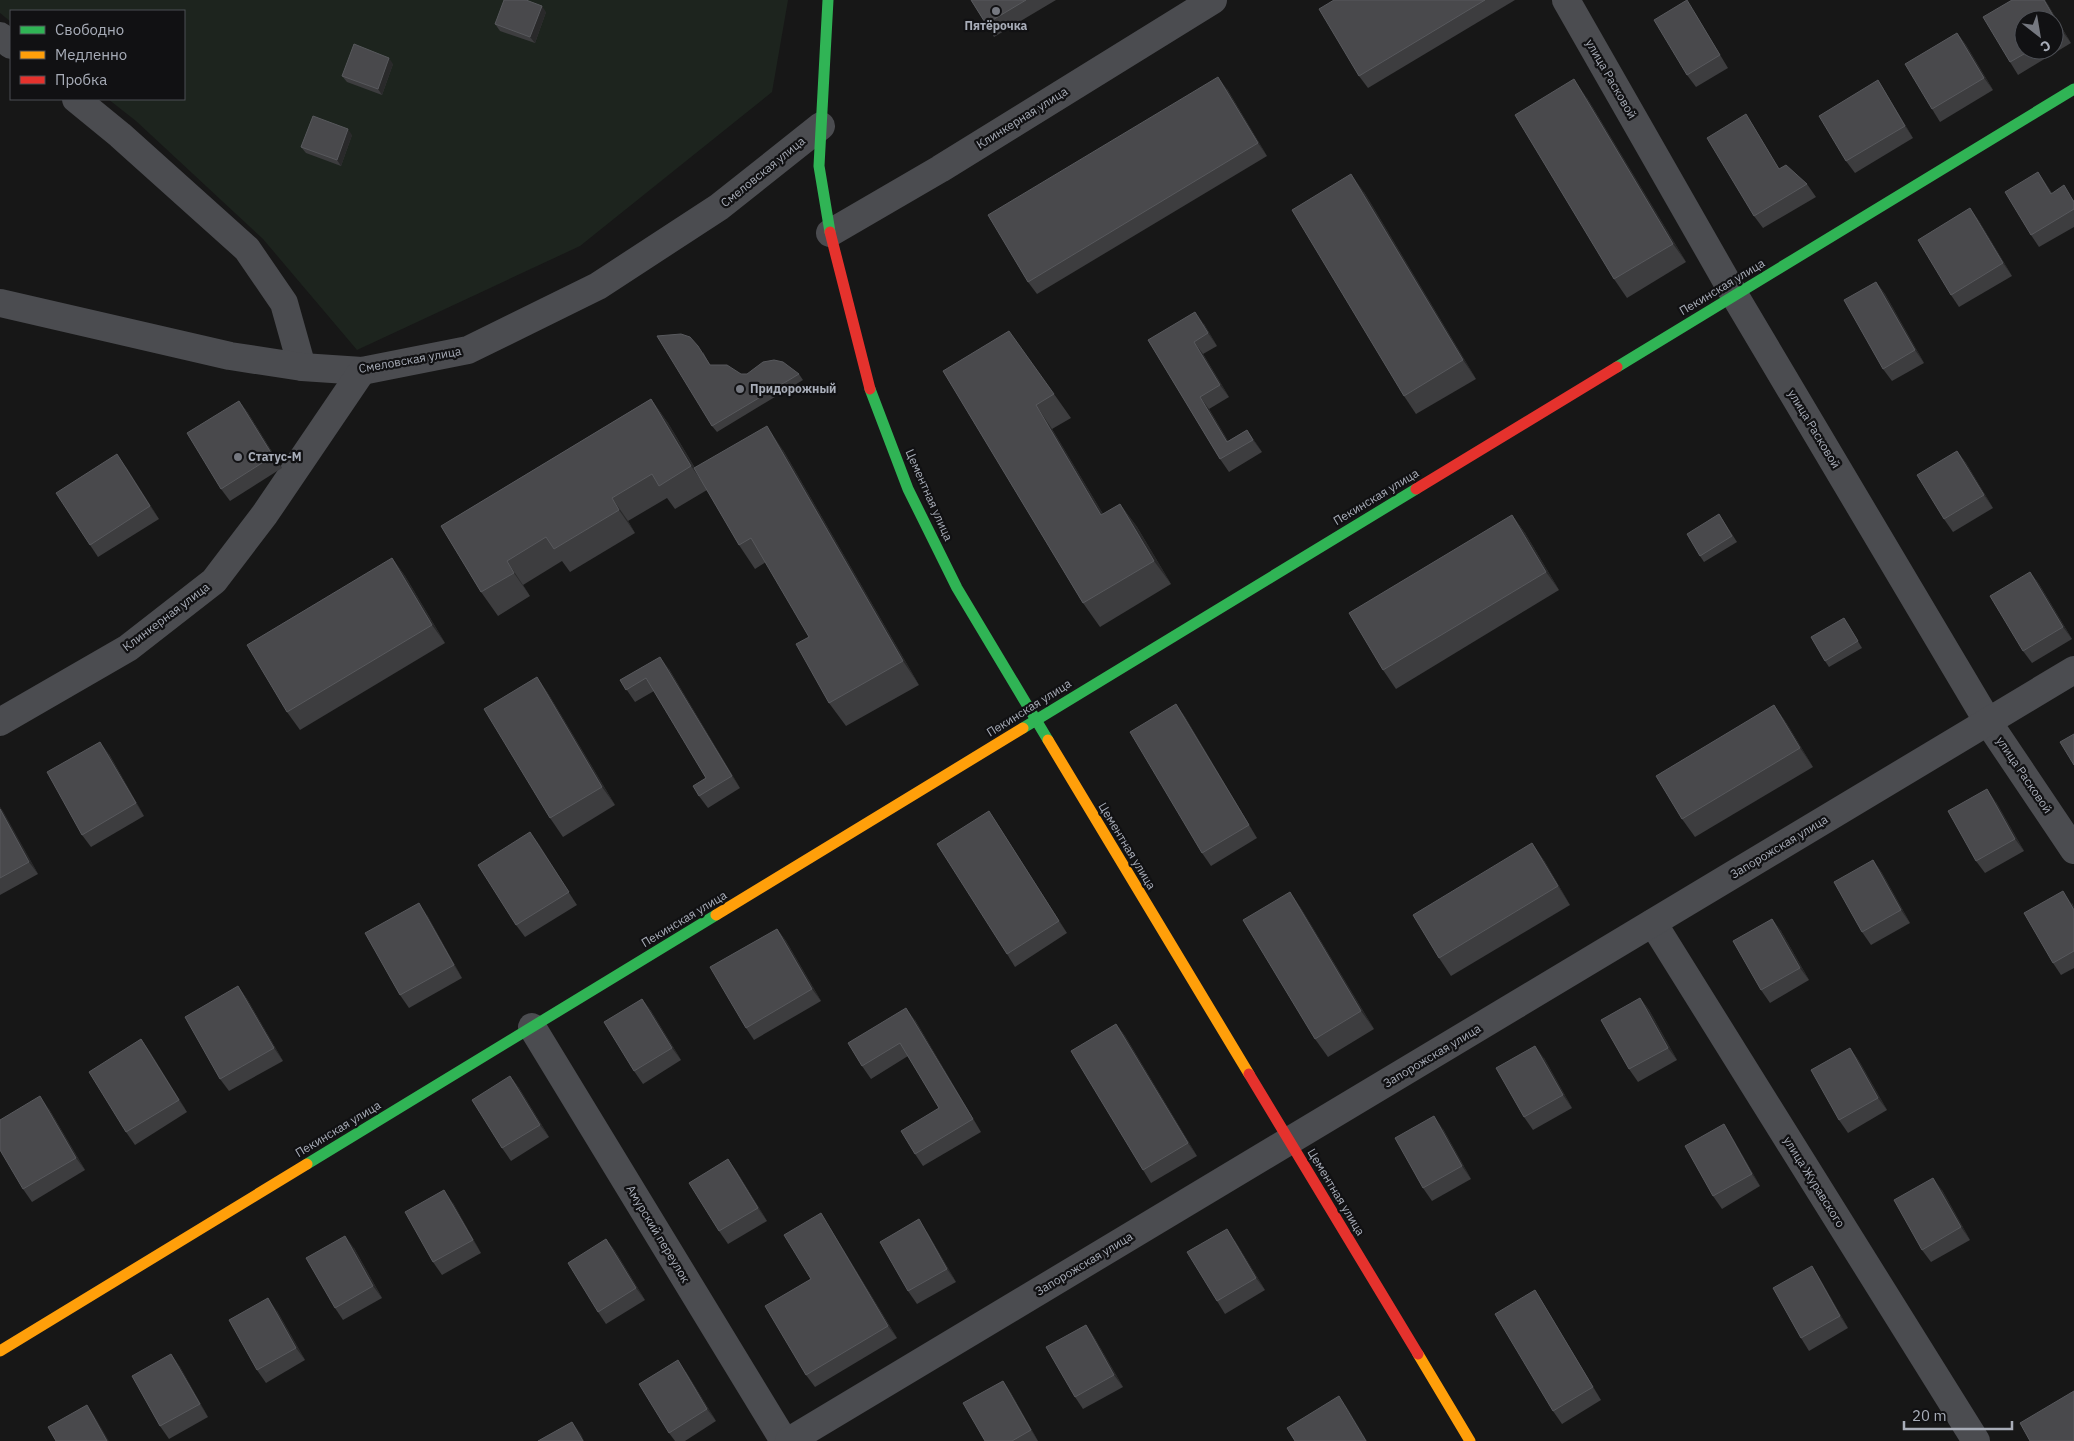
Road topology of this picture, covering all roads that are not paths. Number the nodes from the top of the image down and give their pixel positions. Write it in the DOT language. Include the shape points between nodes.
graph roads {
  1 [pos="828,0"];
  2 [pos="1213,0"];
  3 [pos="1566,0"];
  4 [pos="0,36"];
  5 [pos="10,44"];
  6 [pos="2074,89"];
  7 [pos="77,100"];
  8 [pos="821,126"];
  9 [pos="830,233"];
  10 [pos="1735,296"];
  11 [pos="0,303"];
  12 [pos="302,366"];
  13 [pos="362,371"];
  14 [pos="2074,670"];
  15 [pos="0,722"];
  16 [pos="1035,722"];
  17 [pos="1988,722"];
  18 [pos="2074,850"];
  19 [pos="1653,923"];
  20 [pos="532,1027"];
  21 [pos="1289,1141"];
  22 [pos="0,1351"];
  23 [pos="784,1441"];
  24 [pos="789,1441"];
  25 [pos="1470,1441"];
  26 [pos="1976,1441"];
  1 -- 8 [label="street, Цементная улица"];
  2 -- 9 [label="street, Клинкерная улица"];
  3 -- 10 [label="street, улица Расковой"];
  4 -- 5 [label="street"];
  6 -- 10 [label="street, Пекинская улица"];
  7 -- 12 [label="street" via="247,249 284,303"];
  8 -- 9 [label="street, Цементная улица" via="820,166"];
  8 -- 13 [label="street, Смеловская улица" via="719,207 598,286 468,350"];
  9 -- 16 [label="street, Цементная улица" via="867,380 908,489 956,588"];
  10 -- 16 [label="street, Пекинская улица"];
  10 -- 17 [label="street, улица Расковой"];
  11 -- 12 [label="street, Смеловская улица" via="230,356"];
  12 -- 13 [label="street, Смеловская улица"];
  13 -- 15 [label="street, Клинкерная улица" via="265,514 214,581 128,648"];
  14 -- 17 [label="street, Запорожская улица"];
  16 -- 20 [label="street, Пекинская улица"];
  16 -- 21 [label="street, Цементная улица"];
  17 -- 18 [label="street, улица Расковой"];
  17 -- 19 [label="street, Запорожская улица"];
  19 -- 21 [label="street, Запорожская улица"];
  19 -- 26 [label="street, улица Журавского"];
  20 -- 22 [label="street, Пекинская улица"];
  20 -- 23 [label="street, Амурский переулок"];
  21 -- 24 [label="street, Запорожская улица"];
  21 -- 25 [label="street, Цементная улица"];
}
